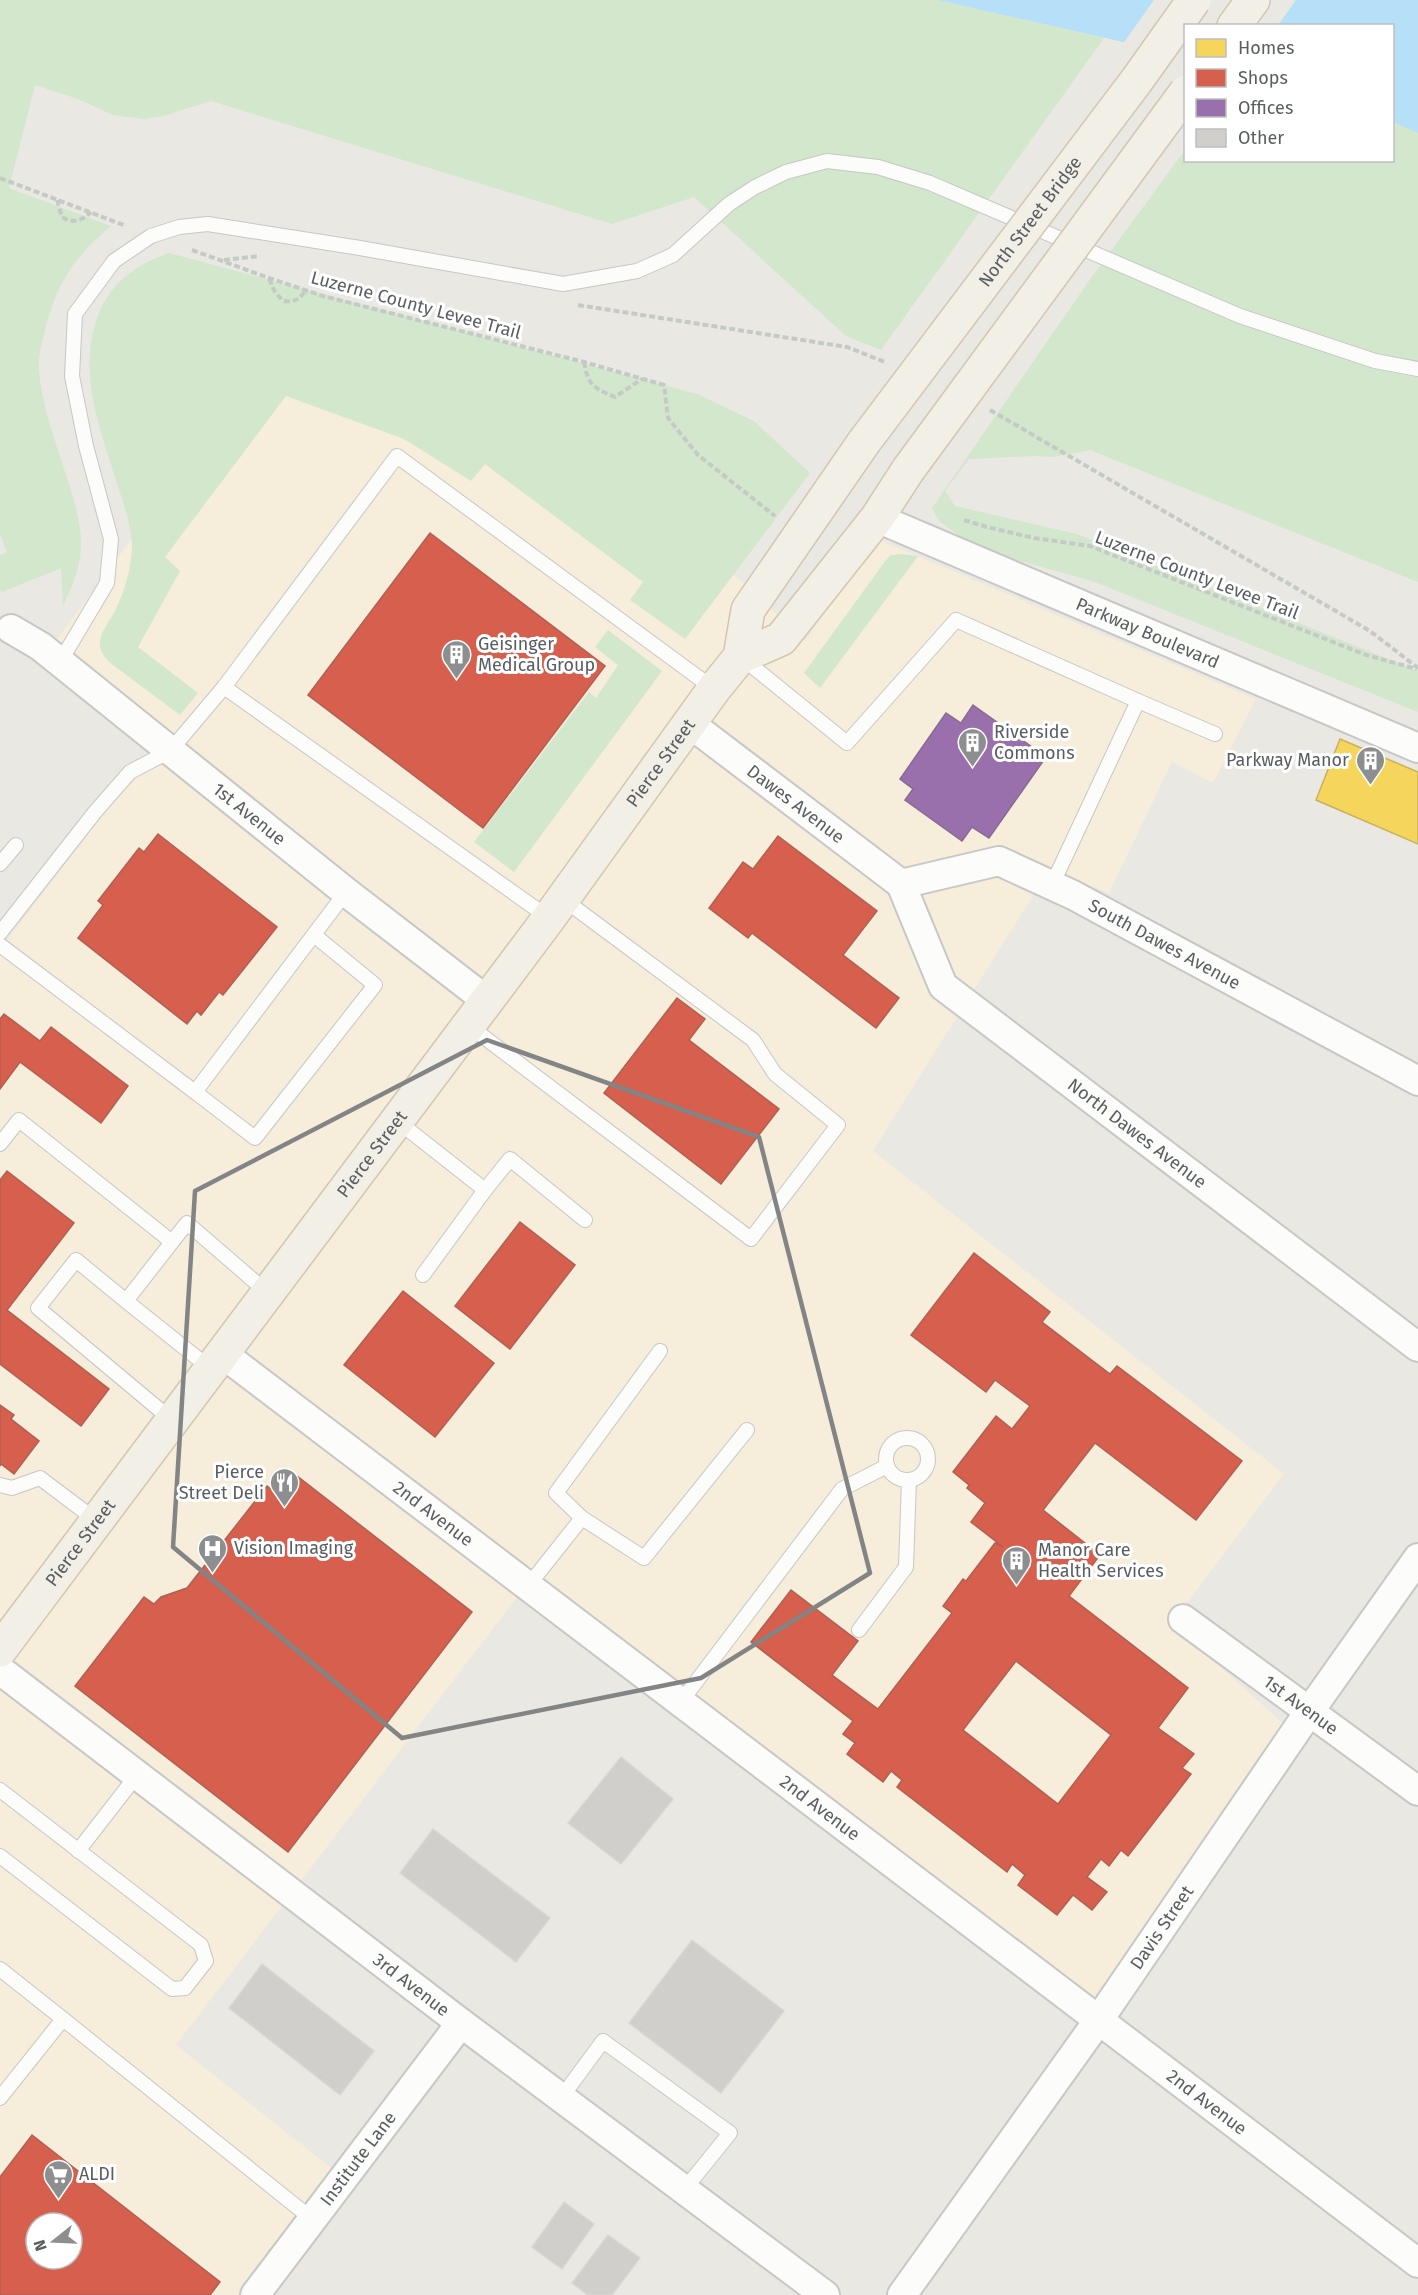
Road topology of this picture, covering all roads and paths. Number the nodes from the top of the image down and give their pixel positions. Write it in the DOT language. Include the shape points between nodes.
graph roads {
  1 [pos="1194,0"];
  2 [pos="1253,0"];
  3 [pos="1235,24"];
  4 [pos="1184,93"];
  5 [pos="0,178"];
  6 [pos="56,199"];
  7 [pos="91,212"];
  8 [pos="151,236"];
  9 [pos="269,278"];
  10 [pos="306,290"];
  11 [pos="584,362"];
  12 [pos="1418,369"];
  13 [pos="643,379"];
  14 [pos="1023,429"];
  15 [pos="864,442"];
  16 [pos="773,514"];
  17 [pos="877,518"];
  18 [pos="958,518"];
  19 [pos="11,629"];
  20 [pos="740,657"];
  21 [pos="60,662"];
  22 [pos="1418,669"];
  23 [pos="224,687"];
  24 [pos="714,689"];
  25 [pos="1138,701"];
  26 [pos="689,723"];
  27 [pos="1215,734"];
  28 [pos="1418,748"];
  29 [pos="170,751"];
  30 [pos="16,845"];
  31 [pos="0,864"];
  32 [pos="901,884"];
  33 [pos="1052,885"];
  34 [pos="346,892"];
  35 [pos="556,908"];
  36 [pos="0,933"];
  37 [pos="314,934"];
  38 [pos="0,945"];
  39 [pos="477,1012"];
  40 [pos="1418,1081"];
  41 [pos="195,1092"];
  42 [pos="396,1120"];
  43 [pos="0,1144"];
  44 [pos="485,1190"];
  45 [pos="585,1220"];
  46 [pos="172,1242"];
  47 [pos="423,1275"];
  48 [pos="268,1293"];
  49 [pos="126,1301"];
  50 [pos="1418,1347"];
  51 [pos="660,1351"];
  52 [pos="217,1362"];
  53 [pos="173,1421"];
  54 [pos="747,1430"];
  55 [pos="887,1466"];
  56 [pos="909,1480"];
  57 [pos="0,1485"];
  58 [pos="582,1518"];
  59 [pos="97,1521"];
  60 [pos="1418,1558"];
  61 [pos="528,1586"];
  62 [pos="1183,1619"];
  63 [pos="859,1630"];
  64 [pos="0,1650"];
  65 [pos="0,1670"];
  66 [pos="680,1702"];
  67 [pos="1309,1712"];
  68 [pos="137,1775"];
  69 [pos="0,1790"];
  70 [pos="1418,1791"];
  71 [pos="78,1851"];
  72 [pos="0,1856"];
  73 [pos="0,1969"];
  74 [pos="63,2019"];
  75 [pos="1098,2021"];
  76 [pos="461,2023"];
  77 [pos="0,2098"];
  78 [pos="561,2098"];
  79 [pos="684,2190"];
  80 [pos="312,2219"];
  81 [pos="1418,2263"];
  82 [pos="255,2295"];
  83 [pos="825,2295"];
  84 [pos="902,2295"];
  1 -- 15 [label="main road, North Street Bridge, bridge"];
  2 -- 3 [label="main road"];
  4 -- 17 [label="main road, Pierce Street, bridge"];
  5 -- 6 [label="path, Luzerne County Levee Trail"];
  6 -- 7 [label="path, Luzerne County Levee Trail"];
  6 -- 7 [label="path" via="62,217 70,222 82,221"];
  7 -- 8 [label="path, Luzerne County Levee Trail"];
  8 -- 9 [label="path, Luzerne County Levee Trail"];
  8 -- 12 [label="lane" via="178,227 208,224 563,284 637,272 673,255 729,204 786,172 827,162 878,167 930,183 1240,316 1375,361"];
  8 -- 21 [label="lane" via="114,261 75,314 72,376 111,539 107,584"];
  9 -- 10 [label="path, Luzerne County Levee Trail"];
  9 -- 10 [label="path" via="274,292 284,301 293,302"];
  10 -- 11 [label="path, Luzerne County Levee Trail"];
  11 -- 13 [label="path, Luzerne County Levee Trail"];
  11 -- 13 [label="path" via="587,380 615,397"];
  13 -- 16 [label="path, Luzerne County Levee Trail" via="664,385 668,418 698,455"];
  14 -- 22 [label="path, Luzerne County Levee Trail" via="1370,631"];
  15 -- 20 [label="main road, Pierce Street" via="748,610"];
  17 -- 20 [label="main road, Pierce Street" via="781,639"];
  17 -- 28 [label="street, Parkway Boulevard"];
  18 -- 22 [label="path, Luzerne County Levee Trail" via="1034,538 1090,546 1366,655"];
  19 -- 21 [label="street, 1st Avenue"];
  20 -- 24 [label="main road, Pierce Street"];
  20 -- 25 [label="lane" via="847,743 956,620"];
  21 -- 29 [label="street, 1st Avenue"];
  23 -- 24 [label="lane" via="397,456"];
  23 -- 29 [label="lane"];
  23 -- 35 [label="lane"];
  24 -- 26 [label="main road, Pierce Street"];
  25 -- 27 [label="lane"];
  25 -- 33 [label="lane"];
  26 -- 32 [label="street, Dawes Avenue"];
  26 -- 35 [label="main road, Pierce Street"];
  29 -- 34 [label="street, 1st Avenue"];
  29 -- 36 [label="lane" via="130,772"];
  30 -- 31 [label="lane"];
  32 -- 33 [label="street, South Dawes Avenue" via="999,861"];
  32 -- 50 [label="street, North Dawes Avenue" via="943,986"];
  33 -- 40 [label="street, South Dawes Avenue"];
  34 -- 37 [label="lane"];
  34 -- 39 [label="street, 1st Avenue"];
  35 -- 39 [label="main road, Pierce Street"];
  35 -- 39 [label="lane" via="753,1040 775,1074 838,1125 750,1239"];
  37 -- 41 [label="lane"];
  37 -- 41 [label="lane" via="375,985 255,1138"];
  38 -- 41 [label="lane"];
  39 -- 42 [label="main road, Pierce Street"];
  42 -- 44 [label="lane"];
  42 -- 48 [label="main road, Pierce Street"];
  43 -- 46 [label="lane" via="19,1120"];
  44 -- 45 [label="lane" via="510,1159"];
  44 -- 47 [label="lane"];
  46 -- 48 [label="lane" via="187,1223"];
  46 -- 49 [label="lane"];
  48 -- 52 [label="main road, Pierce Street"];
  49 -- 52 [label="lane"];
  49 -- 53 [label="lane" via="76,1260 38,1308"];
  51 -- 58 [label="lane" via="556,1493"];
  52 -- 53 [label="main road, Pierce Street"];
  52 -- 61 [label="street, 2nd Avenue"];
  53 -- 59 [label="main road, Pierce Street"];
  54 -- 58 [label="lane" via="644,1558"];
  55 -- 56 [label="lane" via="899,1479"];
  55 -- 56 [label="lane" via="886,1456 892,1443 904,1437 918,1440 928,1451 928,1465 919,1477"];
  55 -- 66 [label="lane" via="842,1489"];
  56 -- 63 [label="lane" via="906,1567"];
  57 -- 59 [label="lane" via="12,1488 40,1478"];
  58 -- 61 [label="lane"];
  59 -- 64 [label="main road, Pierce Street"];
  60 -- 67 [label="street, Davis Street"];
  61 -- 66 [label="street, 2nd Avenue"];
  62 -- 67 [label="street, 1st Avenue"];
  65 -- 68 [label="street, 3rd Avenue"];
  66 -- 75 [label="street, 2nd Avenue"];
  67 -- 70 [label="street, 1st Avenue"];
  67 -- 75 [label="street, Davis Street"];
  68 -- 71 [label="lane"];
  68 -- 76 [label="street, 3rd Avenue"];
  69 -- 71 [label="lane"];
  71 -- 72 [label="lane" via="201,1945 206,1961 185,1988 172,1989"];
  73 -- 74 [label="lane"];
  74 -- 77 [label="lane"];
  74 -- 80 [label="lane"];
  75 -- 81 [label="street, 2nd Avenue"];
  75 -- 84 [label="street, Davis Street"];
  76 -- 78 [label="street, 3rd Avenue"];
  76 -- 80 [label="street, Institute Lane"];
  78 -- 79 [label="street, 3rd Avenue"];
  78 -- 79 [label="lane" via="603,2041 730,2133"];
  79 -- 83 [label="street, 3rd Avenue"];
  80 -- 82 [label="street, Institute Lane"];
}
